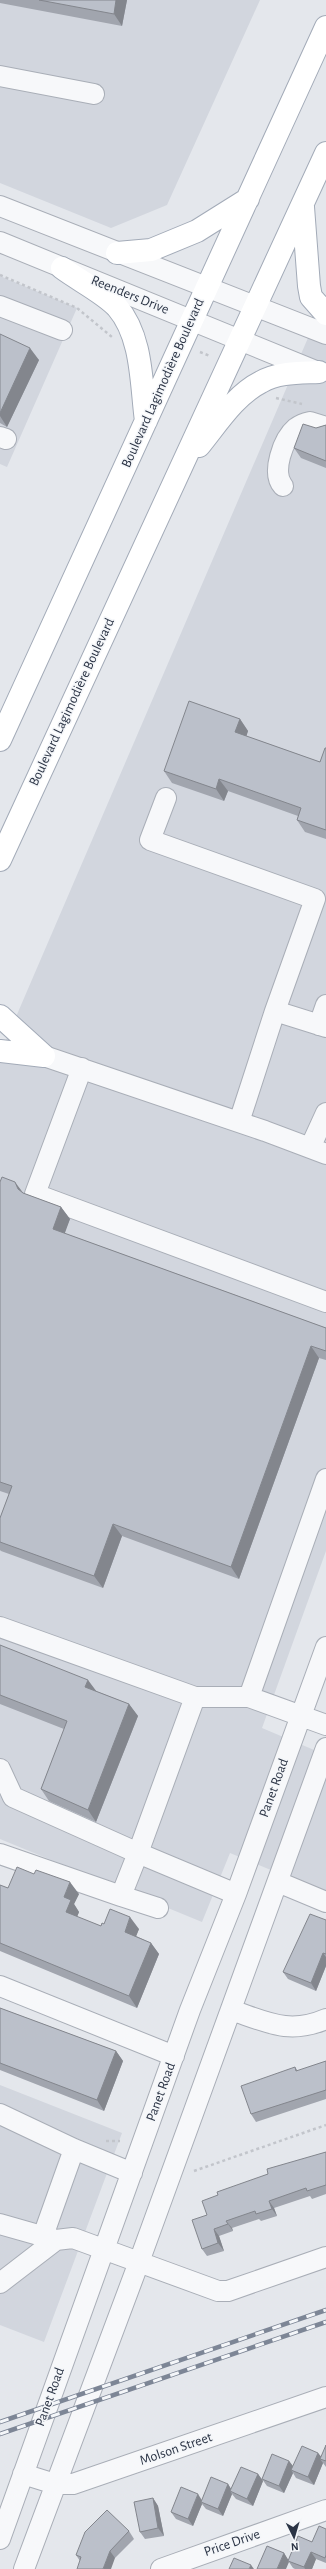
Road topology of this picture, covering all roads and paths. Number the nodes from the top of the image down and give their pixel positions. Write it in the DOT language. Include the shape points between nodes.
graph roads {
  1 [pos="326,27"];
  2 [pos="0,76"];
  3 [pos="94,94"];
  4 [pos="326,153"];
  5 [pos="248,198"];
  6 [pos="303,202"];
  7 [pos="0,206"];
  8 [pos="0,242"];
  9 [pos="117,253"];
  10 [pos="62,268"];
  11 [pos="206,288"];
  12 [pos="0,306"];
  13 [pos="254,306"];
  14 [pos="326,314"];
  15 [pos="191,319"];
  16 [pos="62,330"];
  17 [pos="326,334"];
  18 [pos="239,340"];
  19 [pos="322,373"];
  20 [pos="146,422"];
  21 [pos="326,427"];
  22 [pos="180,468"];
  23 [pos="283,486"];
  24 [pos="0,740"];
  25 [pos="166,798"];
  26 [pos="0,860"];
  27 [pos="326,1005"];
  28 [pos="275,1011"];
  29 [pos="0,1016"];
  30 [pos="322,1026"];
  31 [pos="0,1051"];
  32 [pos="44,1056"];
  33 [pos="82,1068"];
  34 [pos="326,1113"];
  35 [pos="239,1122"];
  36 [pos="318,1151"];
  37 [pos="326,1302"];
  38 [pos="326,1479"];
  39 [pos="0,1627"];
  40 [pos="326,1647"];
  41 [pos="196,1697"];
  42 [pos="249,1697"];
  43 [pos="301,1716"];
  44 [pos="326,1725"];
  45 [pos="326,1748"];
  46 [pos="0,1769"];
  47 [pos="7,1794"];
  48 [pos="138,1853"];
  49 [pos="0,1854"];
  50 [pos="278,1882"];
  51 [pos="236,1894"];
  52 [pos="121,1896"];
  53 [pos="326,1902"];
  54 [pos="158,1908"];
  55 [pos="0,1986"];
  56 [pos="231,2010"];
  57 [pos="326,2019"];
  58 [pos="174,2056"];
  59 [pos="0,2114"];
  60 [pos="326,2125"];
  61 [pos="74,2149"];
  62 [pos="194,2171"];
  63 [pos="132,2173"];
  64 [pos="0,2224"];
  65 [pos="49,2238"];
  66 [pos="104,2250"];
  67 [pos="326,2257"];
  68 [pos="139,2262"];
  69 [pos="0,2283"];
  70 [pos="326,2397"];
  71 [pos="23,2474"];
  72 [pos="55,2484"];
  73 [pos="326,2510"];
  74 [pos="0,2539"];
  75 [pos="24,2569"];
  76 [pos="161,2569"];
  1 -- 5 [label="main road, Boulevard Lagimodière Boulevard"];
  2 -- 3 [label="street"];
  4 -- 6 [label="main road, Boulevard Lagimodière Boulevard"];
  5 -- 9 [label="main road" via="197,231 151,250"];
  5 -- 11 [label="main road, Boulevard Lagimodière Boulevard"];
  6 -- 13 [label="main road, Boulevard Lagimodière Boulevard"];
  6 -- 14 [label="main road" via="306,274 311,296"];
  7 -- 9 [label="street"];
  8 -- 10 [label="street, Reenders Drive"];
  9 -- 11 [label="street"];
  10 -- 15 [label="street, Reenders Drive"];
  10 -- 20 [label="main road" via="117,307 131,331 136,348"];
  11 -- 13 [label="street"];
  11 -- 15 [label="main road, Boulevard Lagimodière Boulevard"];
  12 -- 16 [label="street"];
  13 -- 17 [label="street"];
  13 -- 18 [label="main road, Boulevard Lagimodière Boulevard"];
  15 -- 18 [label="street, Reenders Drive"];
  15 -- 20 [label="main road, Boulevard Lagimodière Boulevard"];
  18 -- 19 [label="street, Reenders Drive"];
  18 -- 22 [label="main road, Boulevard Lagimodière Boulevard"];
  19 -- 22 [label="main road" via="283,374 261,382 237,400"];
  20 -- 24 [label="main road, Boulevard Lagimodière Boulevard"];
  21 -- 23 [label="street" via="310,422 295,429 290,435 277,467 278,481"];
  22 -- 26 [label="main road, Boulevard Lagimodière Boulevard"];
  25 -- 28 [label="street" via="150,840 315,899"];
  27 -- 30 [label="street"];
  28 -- 30 [label="street"];
  28 -- 35 [label="street"];
  29 -- 32 [label="main road"];
  31 -- 32 [label="main road"];
  32 -- 33 [label="street"];
  33 -- 35 [label="street"];
  33 -- 37 [label="street" via="35,1194"];
  34 -- 36 [label="street"];
  35 -- 36 [label="street"];
  38 -- 42 [label="street"];
  39 -- 41 [label="street"];
  40 -- 43 [label="street, Panet Road"];
  41 -- 42 [label="street"];
  41 -- 48 [label="street"];
  42 -- 43 [label="street"];
  43 -- 44 [label="street"];
  43 -- 51 [label="street, Panet Road"];
  45 -- 50 [label="street"];
  46 -- 47 [label="street"];
  47 -- 48 [label="street"];
  48 -- 51 [label="street"];
  48 -- 52 [label="street"];
  49 -- 52 [label="street"];
  50 -- 53 [label="street"];
  50 -- 56 [label="street"];
  51 -- 58 [label="street, Panet Road"];
  52 -- 54 [label="street"];
  55 -- 58 [label="street"];
  56 -- 57 [label="street" via="273,2025 292,2028 312,2025"];
  56 -- 68 [label="street"];
  58 -- 63 [label="street, Panet Road"];
  59 -- 61 [label="street"];
  60 -- 62 [label="path"];
  61 -- 63 [label="street"];
  61 -- 65 [label="street"];
  63 -- 66 [label="street, Panet Road"];
  64 -- 65 [label="street"];
  65 -- 66 [label="street" via="73,2238"];
  65 -- 69 [label="street"];
  66 -- 68 [label="street"];
  66 -- 71 [label="street, Panet Road"];
  67 -- 68 [label="street" via="228,2291 210,2289"];
  68 -- 72 [label="street"];
  70 -- 72 [label="street, Molson Street" via="102,2475 73,2484"];
  71 -- 72 [label="street, Molson Street"];
  71 -- 74 [label="street, Panet Road"];
  72 -- 75 [label="street"];
  73 -- 76 [label="street, Price Drive"];
}
